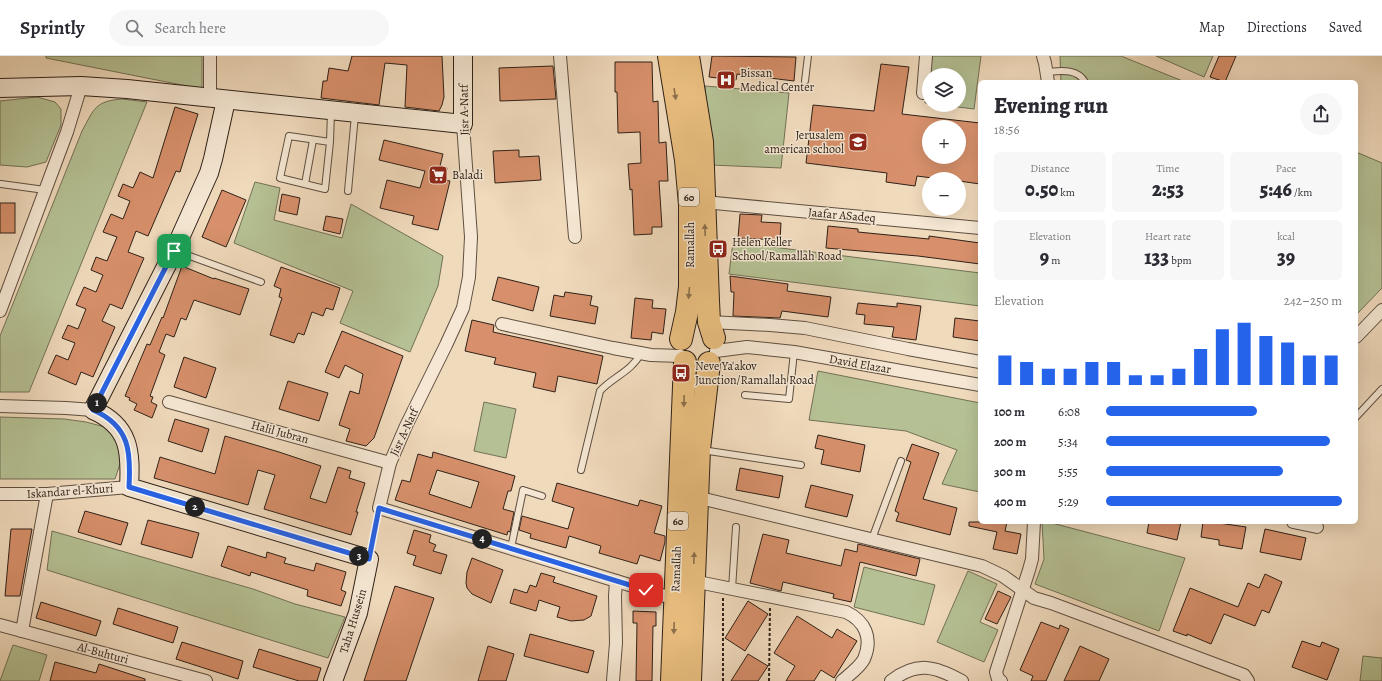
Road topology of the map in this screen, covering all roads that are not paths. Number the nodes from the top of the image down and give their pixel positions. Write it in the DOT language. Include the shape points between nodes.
graph roads {
  1 [pos="210,56"];
  2 [pos="463,56"];
  3 [pos="560,56"];
  4 [pos="669,56"];
  5 [pos="688,56"];
  6 [pos="808,56"];
  7 [pos="926,56"];
  8 [pos="1046,66"];
  9 [pos="925,68"];
  10 [pos="1084,80"];
  11 [pos="805,81"];
  12 [pos="81,86"];
  13 [pos="0,88"];
  14 [pos="218,99"];
  15 [pos="332,111"];
  16 [pos="355,113"];
  17 [pos="463,124"];
  18 [pos="313,140"];
  19 [pos="330,142"];
  20 [pos="1,184"];
  21 [pos="305,184"];
  22 [pos="45,190"];
  23 [pos="348,191"];
  24 [pos="704,202"];
  25 [pos="978,228"];
  26 [pos="575,237"];
  27 [pos="174,251"];
  28 [pos="261,282"];
  29 [pos="1382,310"];
  30 [pos="0,311"];
  31 [pos="502,324"];
  32 [pos="1358,335"];
  33 [pos="712,344"];
  34 [pos="683,352"];
  35 [pos="794,352"];
  36 [pos="641,354"];
  37 [pos="978,362"];
  38 [pos="978,385"];
  39 [pos="1382,389"];
  40 [pos="745,395"];
  41 [pos="169,402"];
  42 [pos="0,406"];
  43 [pos="93,410"];
  44 [pos="1358,415"];
  45 [pos="699,449"];
  46 [pos="901,461"];
  47 [pos="390,463"];
  48 [pos="801,465"];
  49 [pos="581,470"];
  50 [pos="129,487"];
  51 [pos="0,494"];
  52 [pos="47,494"];
  53 [pos="542,496"];
  54 [pos="696,497"];
  55 [pos="1034,524"];
  56 [pos="1303,524"];
  57 [pos="736,526"];
  58 [pos="1317,527"];
  59 [pos="872,539"];
  60 [pos="511,548"];
  61 [pos="369,559"];
  62 [pos="616,581"];
  63 [pos="693,581"];
  64 [pos="728,588"];
  65 [pos="1023,590"];
  66 [pos="675,599"];
  67 [pos="0,625"];
  68 [pos="22,631"];
  69 [pos="206,681"];
  70 [pos="333,681"];
  71 [pos="613,681"];
  72 [pos="672,681"];
  73 [pos="690,681"];
  74 [pos="842,681"];
  75 [pos="891,681"];
  76 [pos="962,681"];
  77 [pos="1000,681"];
  78 [pos="1248,681"];
  1 -- 14 [label="street"];
  2 -- 17 [label="street, Jisr A-Natf"];
  3 -- 26 [label="street"];
  4 -- 34 [label="highway, Ramallah / 60, one-way" via="686,160 690,205 690,287"];
  5 -- 24 [label="highway, Ramallah / 60" via="702,142"];
  6 -- 11 [label="lane"];
  7 -- 9 [label="street"];
  8 -- 10 [label="lane" via="1070,71"];
  12 -- 13 [label="street"];
  12 -- 14 [label="street"];
  12 -- 22 [label="street"];
  14 -- 15 [label="street"];
  14 -- 27 [label="street" via="215,152 209,173"];
  15 -- 16 [label="street"];
  15 -- 19 [label="lane"];
  16 -- 17 [label="street"];
  16 -- 23 [label="lane"];
  17 -- 47 [label="street, Jisr A-Natf" via="471,237 469,277 463,308"];
  18 -- 19 [label="lane"];
  18 -- 21 [label="lane"];
  18 -- 21 [label="lane" via="289,136 280,178"];
  19 -- 21 [label="lane" via="325,189"];
  20 -- 22 [label="lane"];
  22 -- 30 [label="street"];
  24 -- 25 [label="street, Jaafar ASadeq"];
  33 -- 24 [label="highway, Ramallah / 60, one-way"];
  27 -- 28 [label="lane"];
  27 -- 43 [label="street"];
  29 -- 32 [label="street"];
  31 -- 36 [label="street"];
  33 -- 34 [label="highway" via="703,366 691,365"];
  33 -- 34 [label="highway" via="710,333 704,330 691,330 685,334"];
  33 -- 35 [label="street, David Elazar"];
  33 -- 37 [label="street" via="770,324 805,328"];
  33 -- 45 [label="highway, Ramallah / 60"];
  34 -- 36 [label="street"];
  34 -- 66 [label="highway, Ramallah / 60, one-way"];
  35 -- 38 [label="street, David Elazar"];
  35 -- 40 [label="lane" via="789,399"];
  36 -- 49 [label="lane" via="637,361 600,391"];
  39 -- 44 [label="lane"];
  41 -- 47 [label="street, Halil Jubran"];
  42 -- 43 [label="street"];
  43 -- 50 [label="street" via="111,420 124,435 129,450"];
  45 -- 48 [label="lane"];
  45 -- 54 [label="highway, Ramallah / 60"];
  46 -- 59 [label="lane"];
  47 -- 60 [label="street, Jisr A-Natf" via="379,508"];
  50 -- 52 [label="street, Iskandar el-Khuri"];
  50 -- 61 [label="street, Iskandar el-Khuri"];
  51 -- 52 [label="street, Iskandar el-Khuri"];
  52 -- 68 [label="street"];
  53 -- 60 [label="lane" via="523,490"];
  54 -- 59 [label="street"];
  63 -- 54 [label="highway, Ramallah / 60, one-way"];
  55 -- 65 [label="street" via="1032,559"];
  56 -- 58 [label="street"];
  57 -- 64 [label="lane"];
  59 -- 65 [label="street" via="982,566"];
  60 -- 62 [label="street"];
  61 -- 70 [label="street, Taha Hussein" via="358,613"];
  62 -- 66 [label="street"];
  62 -- 71 [label="street"];
  63 -- 64 [label="street"];
  63 -- 73 [label="highway, Ramallah / 60"];
  64 -- 74 [label="street" via="846,612 856,617 865,626 868,644 864,659"];
  65 -- 77 [label="street" via="996,672"];
  65 -- 78 [label="street" via="1034,598 1244,675"];
  66 -- 72 [label="highway, Ramallah / 60, one-way"];
  67 -- 68 [label="street, Al-Buhturi"];
  68 -- 69 [label="street, Al-Buhturi"];
  75 -- 76 [label="street" via="906,671 920,668 937,669"];
}
